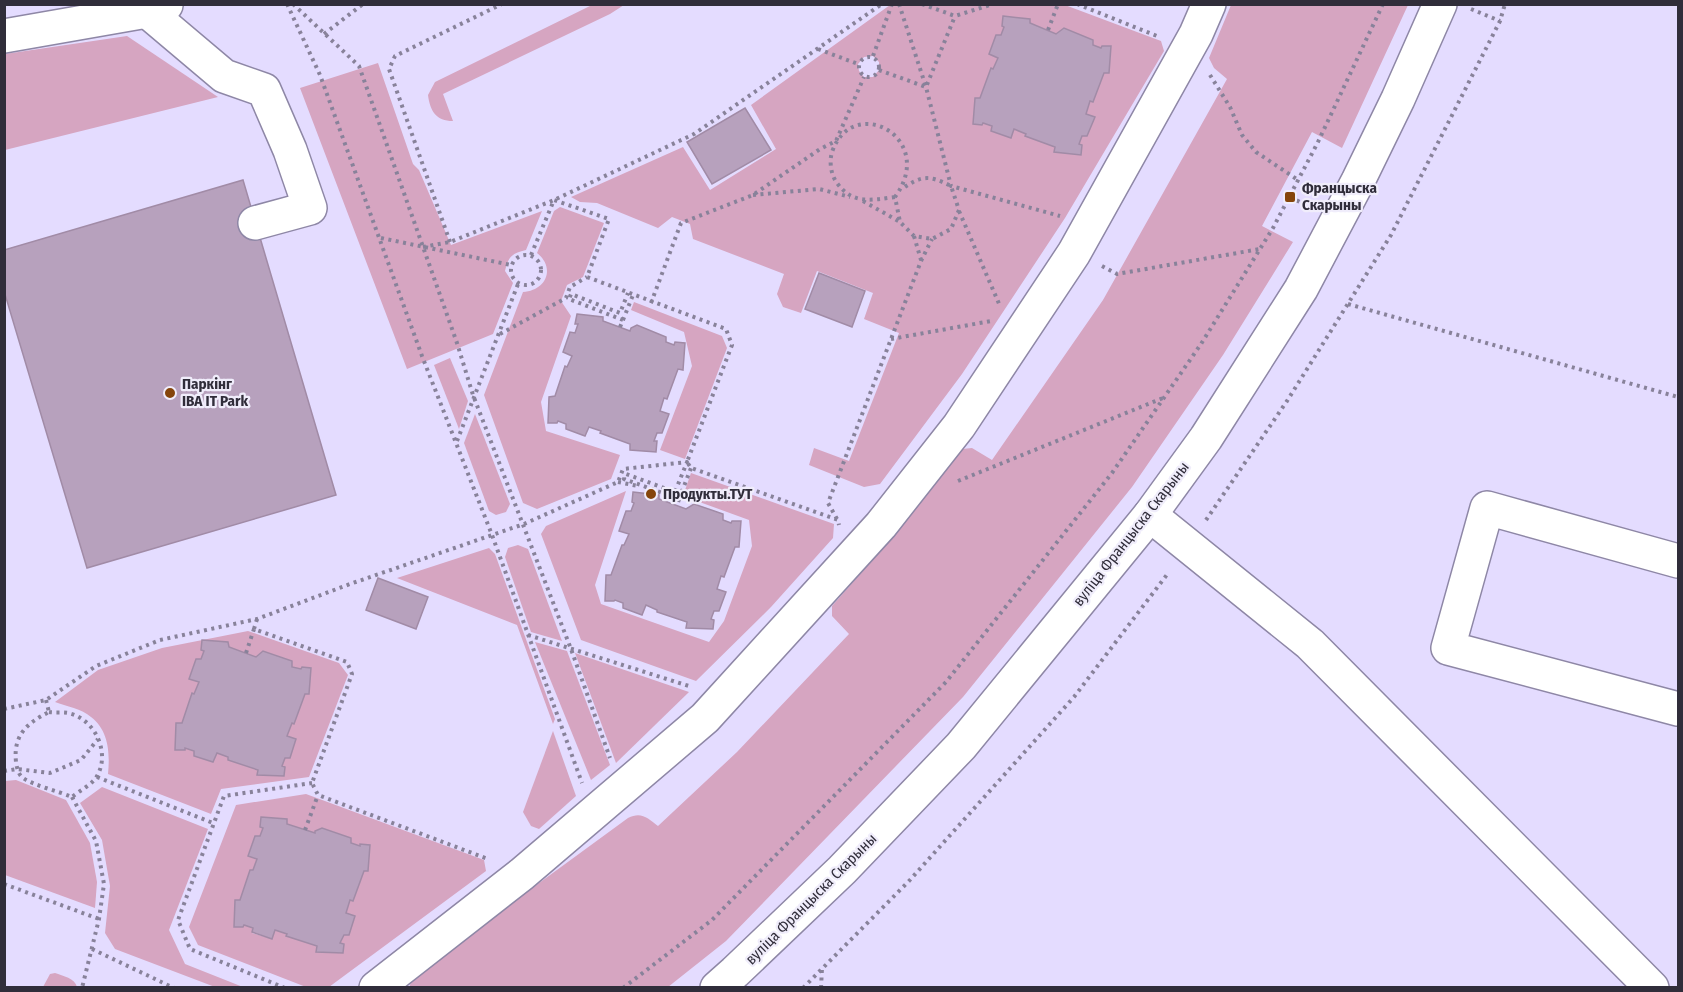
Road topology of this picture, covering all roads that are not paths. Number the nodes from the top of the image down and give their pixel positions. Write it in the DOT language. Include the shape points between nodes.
graph roads {
  1 [pos="1209,4"];
  2 [pos="1455,7"];
  3 [pos="157,8"];
  4 [pos="4,36"];
  5 [pos="255,223"];
  6 [pos="1150,515"];
  7 [pos="1678,561"];
  8 [pos="1678,709"];
  9 [pos="376,987"];
  10 [pos="717,987"];
  11 [pos="1652,987"];
  1 -- 9 [label="main road" via="1074,253 959,426 881,525 705,718 522,874"];
  2 -- 6 [label="main road, вуліца Францыска Скарыны" via="1398,99 1301,289 1206,438"];
  3 -- 4 [label="main road"];
  3 -- 5 [label="main road" via="224,76 264,90 310,208"];
  6 -- 10 [label="main road, вуліца Францыска Скарыны" via="961,746 842,870"];
  6 -- 11 [label="main road" via="1310,644"];
  7 -- 8 [label="main road" via="1487,508 1448,648"];
}
